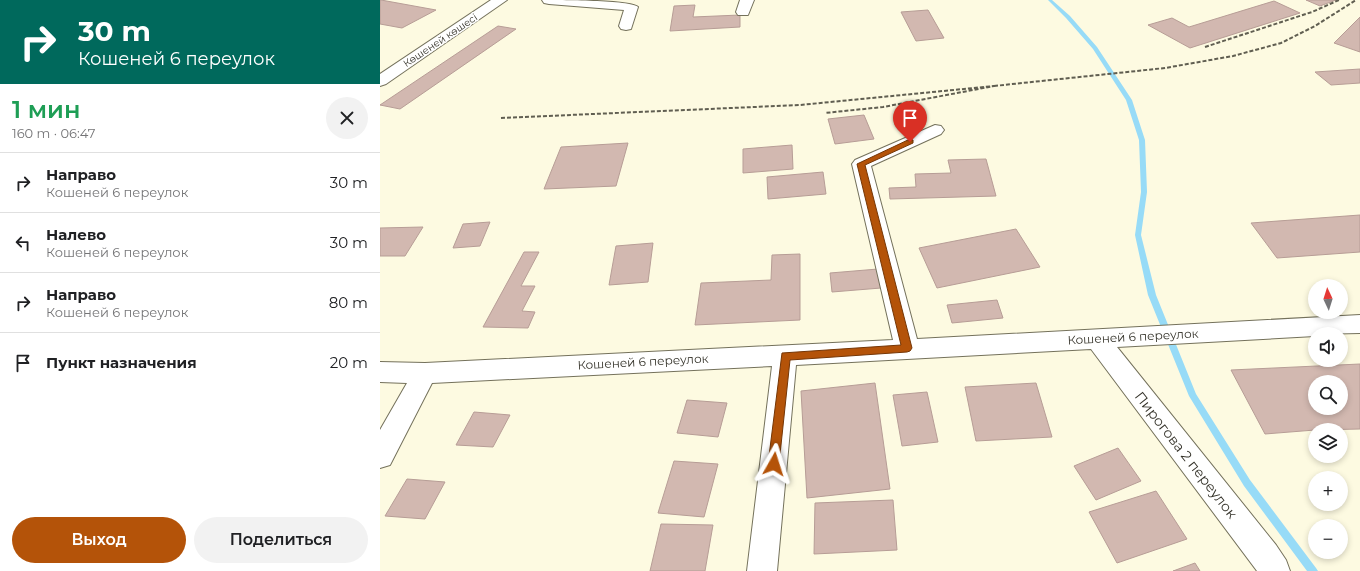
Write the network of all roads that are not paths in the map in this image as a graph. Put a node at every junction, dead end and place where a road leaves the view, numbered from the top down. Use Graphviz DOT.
graph roads {
  1 [pos="500,0"];
  2 [pos="549,0"];
  3 [pos="626,26"];
  4 [pos="380,80"];
  5 [pos="935,130"];
  6 [pos="1360,324"];
  7 [pos="1097,340"];
  8 [pos="907,348"];
  9 [pos="786,356"];
  10 [pos="380,372"];
  11 [pos="425,373"];
  12 [pos="380,456"];
  13 [pos="762,571"];
  14 [pos="1275,571"];
  1 -- 4 [label="street, Көшеней көшесі"];
  2 -- 3 [label="street"];
  5 -- 8 [label="street"];
  6 -- 7 [label="street, Кошеней 6 переулок"];
  7 -- 8 [label="street, Кошеней 6 переулок"];
  7 -- 14 [label="street, Пирогова 2 переулок"];
  8 -- 9 [label="street, Кошеней 6 переулок"];
  9 -- 11 [label="street, Кошеней 6 переулок"];
  9 -- 13 [label="street"];
  10 -- 11 [label="street, Кошеней 6 переулок"];
  11 -- 12 [label="street"];
}
